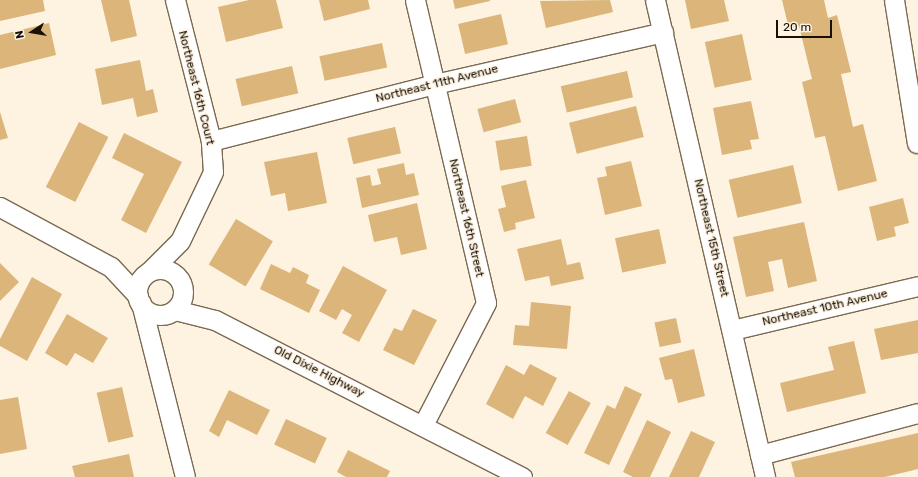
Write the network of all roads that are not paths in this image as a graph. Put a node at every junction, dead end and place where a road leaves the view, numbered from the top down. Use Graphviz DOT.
graph roads {
  1 [pos="174,0"];
  2 [pos="415,0"];
  3 [pos="655,0"];
  4 [pos="894,0"];
  5 [pos="663,32"];
  6 [pos="435,84"];
  7 [pos="211,140"];
  8 [pos="917,143"];
  9 [pos="0,207"];
  10 [pos="180,241"];
  11 [pos="111,267"];
  12 [pos="148,272"];
  13 [pos="180,282"];
  14 [pos="918,286"];
  15 [pos="139,300"];
  16 [pos="170,312"];
  17 [pos="215,320"];
  18 [pos="732,330"];
  19 [pos="154,351"];
  20 [pos="918,413"];
  21 [pos="423,425"];
  22 [pos="760,455"];
  23 [pos="185,477"];
  24 [pos="522,477"];
  25 [pos="765,477"];
  1 -- 7 [label="street, Northeast 16th Court"];
  2 -- 6 [label="street, Northeast 16th Street"];
  3 -- 5 [label="street, Northeast 15th Street"];
  4 -- 8 [label="street"];
  5 -- 6 [label="street, Northeast 11th Avenue"];
  5 -- 18 [label="street, Northeast 15th Street"];
  6 -- 7 [label="street, Northeast 11th Avenue"];
  6 -- 21 [label="street, Northeast 16th Street"];
  7 -- 10 [label="street, Northeast 16th Court"];
  9 -- 11 [label="street"];
  10 -- 12 [label="street, Northeast 16th Court"];
  10 -- 13 [label="street, Northeast 16th Court"];
  11 -- 12 [label="street"];
  11 -- 15 [label="street"];
  12 -- 13 [label="street"];
  12 -- 15 [label="street"];
  13 -- 16 [label="street"];
  13 -- 17 [label="street, Old Dixie Highway"];
  14 -- 18 [label="street, Northeast 10th Avenue"];
  15 -- 16 [label="street"];
  15 -- 19 [label="street"];
  16 -- 17 [label="street, Old Dixie Highway"];
  16 -- 19 [label="street"];
  17 -- 21 [label="street, Old Dixie Highway"];
  18 -- 22 [label="street, Northeast 15th Street"];
  19 -- 23 [label="street"];
  20 -- 22 [label="street"];
  21 -- 24 [label="street, Old Dixie Highway"];
  22 -- 25 [label="street, Northeast 15th Street"];
}
